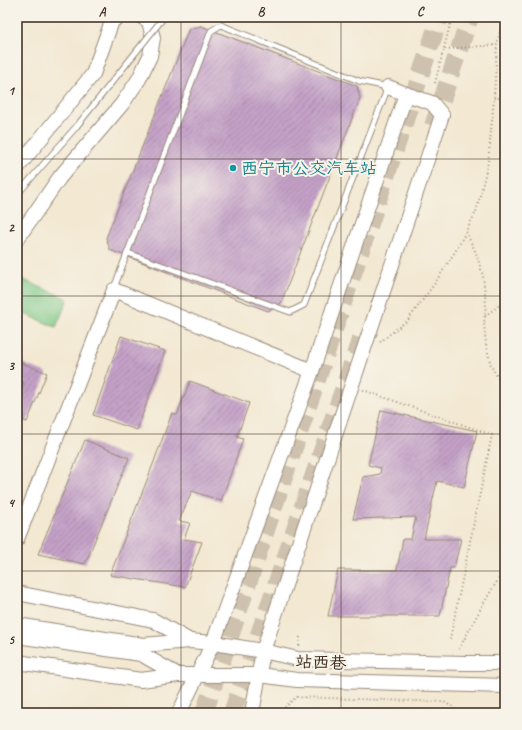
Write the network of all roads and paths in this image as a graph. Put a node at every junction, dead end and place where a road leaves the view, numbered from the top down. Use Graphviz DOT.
graph roads {
  1 [pos="142,17"];
  2 [pos="164,17"];
  3 [pos="452,17"];
  4 [pos="503,17"];
  5 [pos="114,18"];
  6 [pos="497,45"];
  7 [pos="445,49"];
  8 [pos="436,83"];
  9 [pos="388,87"];
  10 [pos="406,94"];
  11 [pos="505,96"];
  12 [pos="494,99"];
  13 [pos="17,168"];
  14 [pos="17,197"];
  15 [pos="466,232"];
  16 [pos="17,239"];
  17 [pos="128,253"];
  18 [pos="114,290"];
  19 [pos="505,301"];
  20 [pos="485,316"];
  21 [pos="380,342"];
  22 [pos="312,371"];
  23 [pos="351,386"];
  24 [pos="505,390"];
  25 [pos="17,539"];
  26 [pos="505,568"];
  27 [pos="17,593"];
  28 [pos="17,625"];
  29 [pos="17,636"];
  30 [pos="450,638"];
  31 [pos="190,640"];
  32 [pos="213,643"];
  33 [pos="142,649"];
  34 [pos="459,649"];
  35 [pos="263,651"];
  36 [pos="17,662"];
  37 [pos="505,663"];
  38 [pos="178,675"];
  39 [pos="198,675"];
  40 [pos="259,675"];
  41 [pos="505,686"];
  42 [pos="179,713"];
  43 [pos="252,713"];
  44 [pos="279,713"];
  45 [pos="457,713"];
  1 -- 16 [label="street"];
  2 -- 14 [label="lane, bridge"];
  3 -- 7 [label="path"];
  4 -- 6 [label="path"];
  5 -- 13 [label="street"];
  6 -- 7 [label="path"];
  6 -- 12 [label="path"];
  7 -- 8 [label="path"];
  9 -- 10 [label="street"];
  9 -- 17 [label="lane"];
  9 -- 17 [label="lane"];
  10 -- 22 [label="street"];
  10 -- 23 [label="street"];
  11 -- 12 [label="path"];
  12 -- 15 [label="path"];
  15 -- 20 [label="path"];
  15 -- 21 [label="path"];
  17 -- 18 [label="lane"];
  18 -- 22 [label="street"];
  18 -- 25 [label="street"];
  19 -- 20 [label="path"];
  20 -- 24 [label="path"];
  22 -- 32 [label="street"];
  23 -- 30 [label="path"];
  23 -- 35 [label="street"];
  26 -- 34 [label="path"];
  27 -- 31 [label="street, 站西巷"];
  28 -- 33 [label="street, 站西巷"];
  29 -- 33 [label="street, 站西巷"];
  31 -- 32 [label="street, 站西巷"];
  31 -- 33 [label="street, 站西巷"];
  32 -- 35 [label="street, 站西巷"];
  32 -- 39 [label="street"];
  33 -- 38 [label="street, 站西巷"];
  35 -- 37 [label="street, 站西巷"];
  35 -- 40 [label="street"];
  36 -- 38 [label="street, 站西巷"];
  38 -- 39 [label="street, 站西巷"];
  39 -- 40 [label="street, 站西巷"];
  39 -- 42 [label="street"];
  40 -- 41 [label="street, 站西巷"];
  40 -- 43 [label="street"];
  44 -- 45 [label="path"];
}
